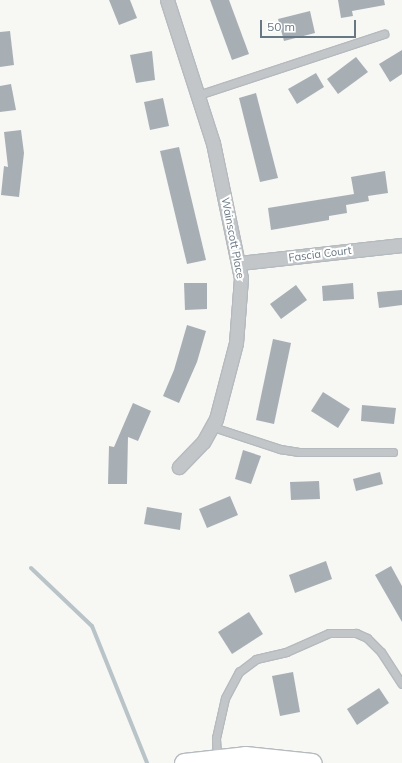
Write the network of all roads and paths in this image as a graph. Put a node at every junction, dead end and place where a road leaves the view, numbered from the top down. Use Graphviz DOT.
graph roads {
  1 [pos="167,0"];
  2 [pos="384,34"];
  3 [pos="198,95"];
  4 [pos="402,245"];
  5 [pos="239,264"];
  6 [pos="213,427"];
  7 [pos="393,452"];
  8 [pos="179,467"];
  9 [pos="402,684"];
  10 [pos="217,758"];
  11 [pos="184,763"];
  12 [pos="312,763"];
  1 -- 3 [label="street, Wainscott Place"];
  2 -- 3 [label="lane"];
  3 -- 5 [label="street, Wainscott Place"];
  4 -- 5 [label="street, Fascia Court"];
  5 -- 6 [label="street, Wainscott Place"];
  6 -- 7 [label="lane"];
  6 -- 8 [label="street, Wainscott Place"];
  9 -- 10 [label="lane"];
  10 -- 11 [label="street"];
  10 -- 12 [label="street"];
}
